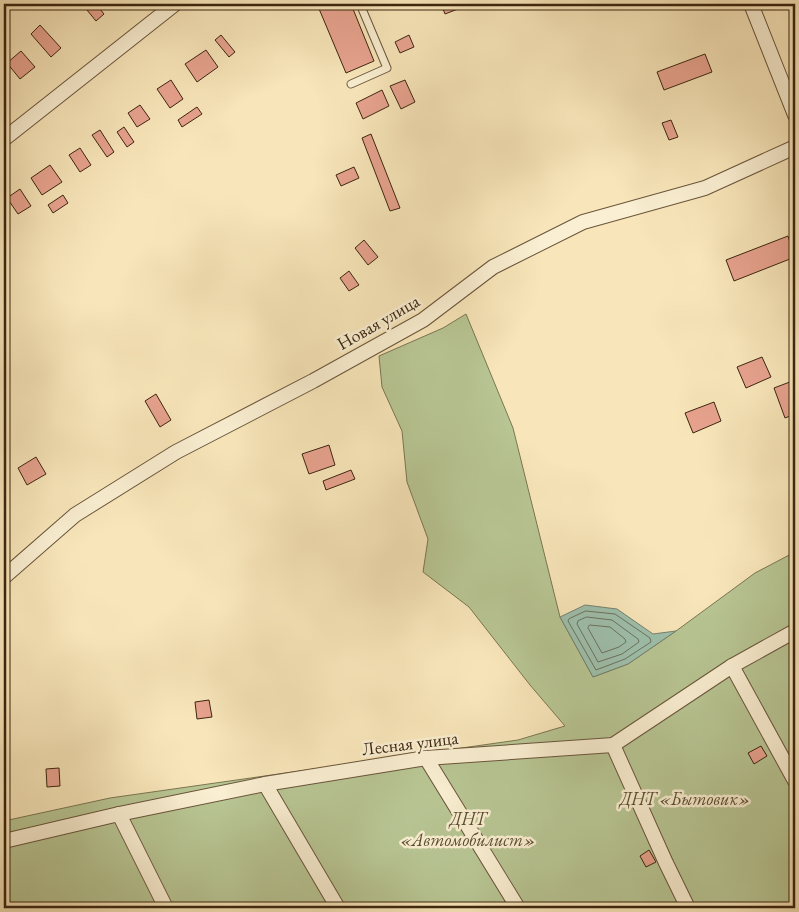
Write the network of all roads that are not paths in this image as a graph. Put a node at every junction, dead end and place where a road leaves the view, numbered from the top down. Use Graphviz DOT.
graph roads {
  1 [pos="174,4"];
  2 [pos="360,4"];
  3 [pos="751,4"];
  4 [pos="351,84"];
  5 [pos="795,115"];
  6 [pos="4,139"];
  7 [pos="795,146"];
  8 [pos="4,576"];
  9 [pos="795,631"];
  10 [pos="732,666"];
  11 [pos="613,745"];
  12 [pos="426,758"];
  13 [pos="795,781"];
  14 [pos="265,784"];
  15 [pos="119,814"];
  16 [pos="4,841"];
  17 [pos="166,908"];
  18 [pos="338,908"];
  19 [pos="518,908"];
  20 [pos="688,908"];
  1 -- 6 [label="street"];
  2 -- 4 [label="lane"];
  3 -- 5 [label="street"];
  7 -- 8 [label="street, Новая улица"];
  9 -- 10 [label="street, Лесная улица"];
  10 -- 11 [label="street, Лесная улица"];
  10 -- 13 [label="street"];
  11 -- 12 [label="street, Лесная улица"];
  11 -- 20 [label="street"];
  12 -- 14 [label="street, Лесная улица"];
  12 -- 19 [label="street"];
  14 -- 15 [label="street, Лесная улица"];
  14 -- 18 [label="street"];
  15 -- 16 [label="street, Лесная улица"];
  15 -- 17 [label="street"];
}
